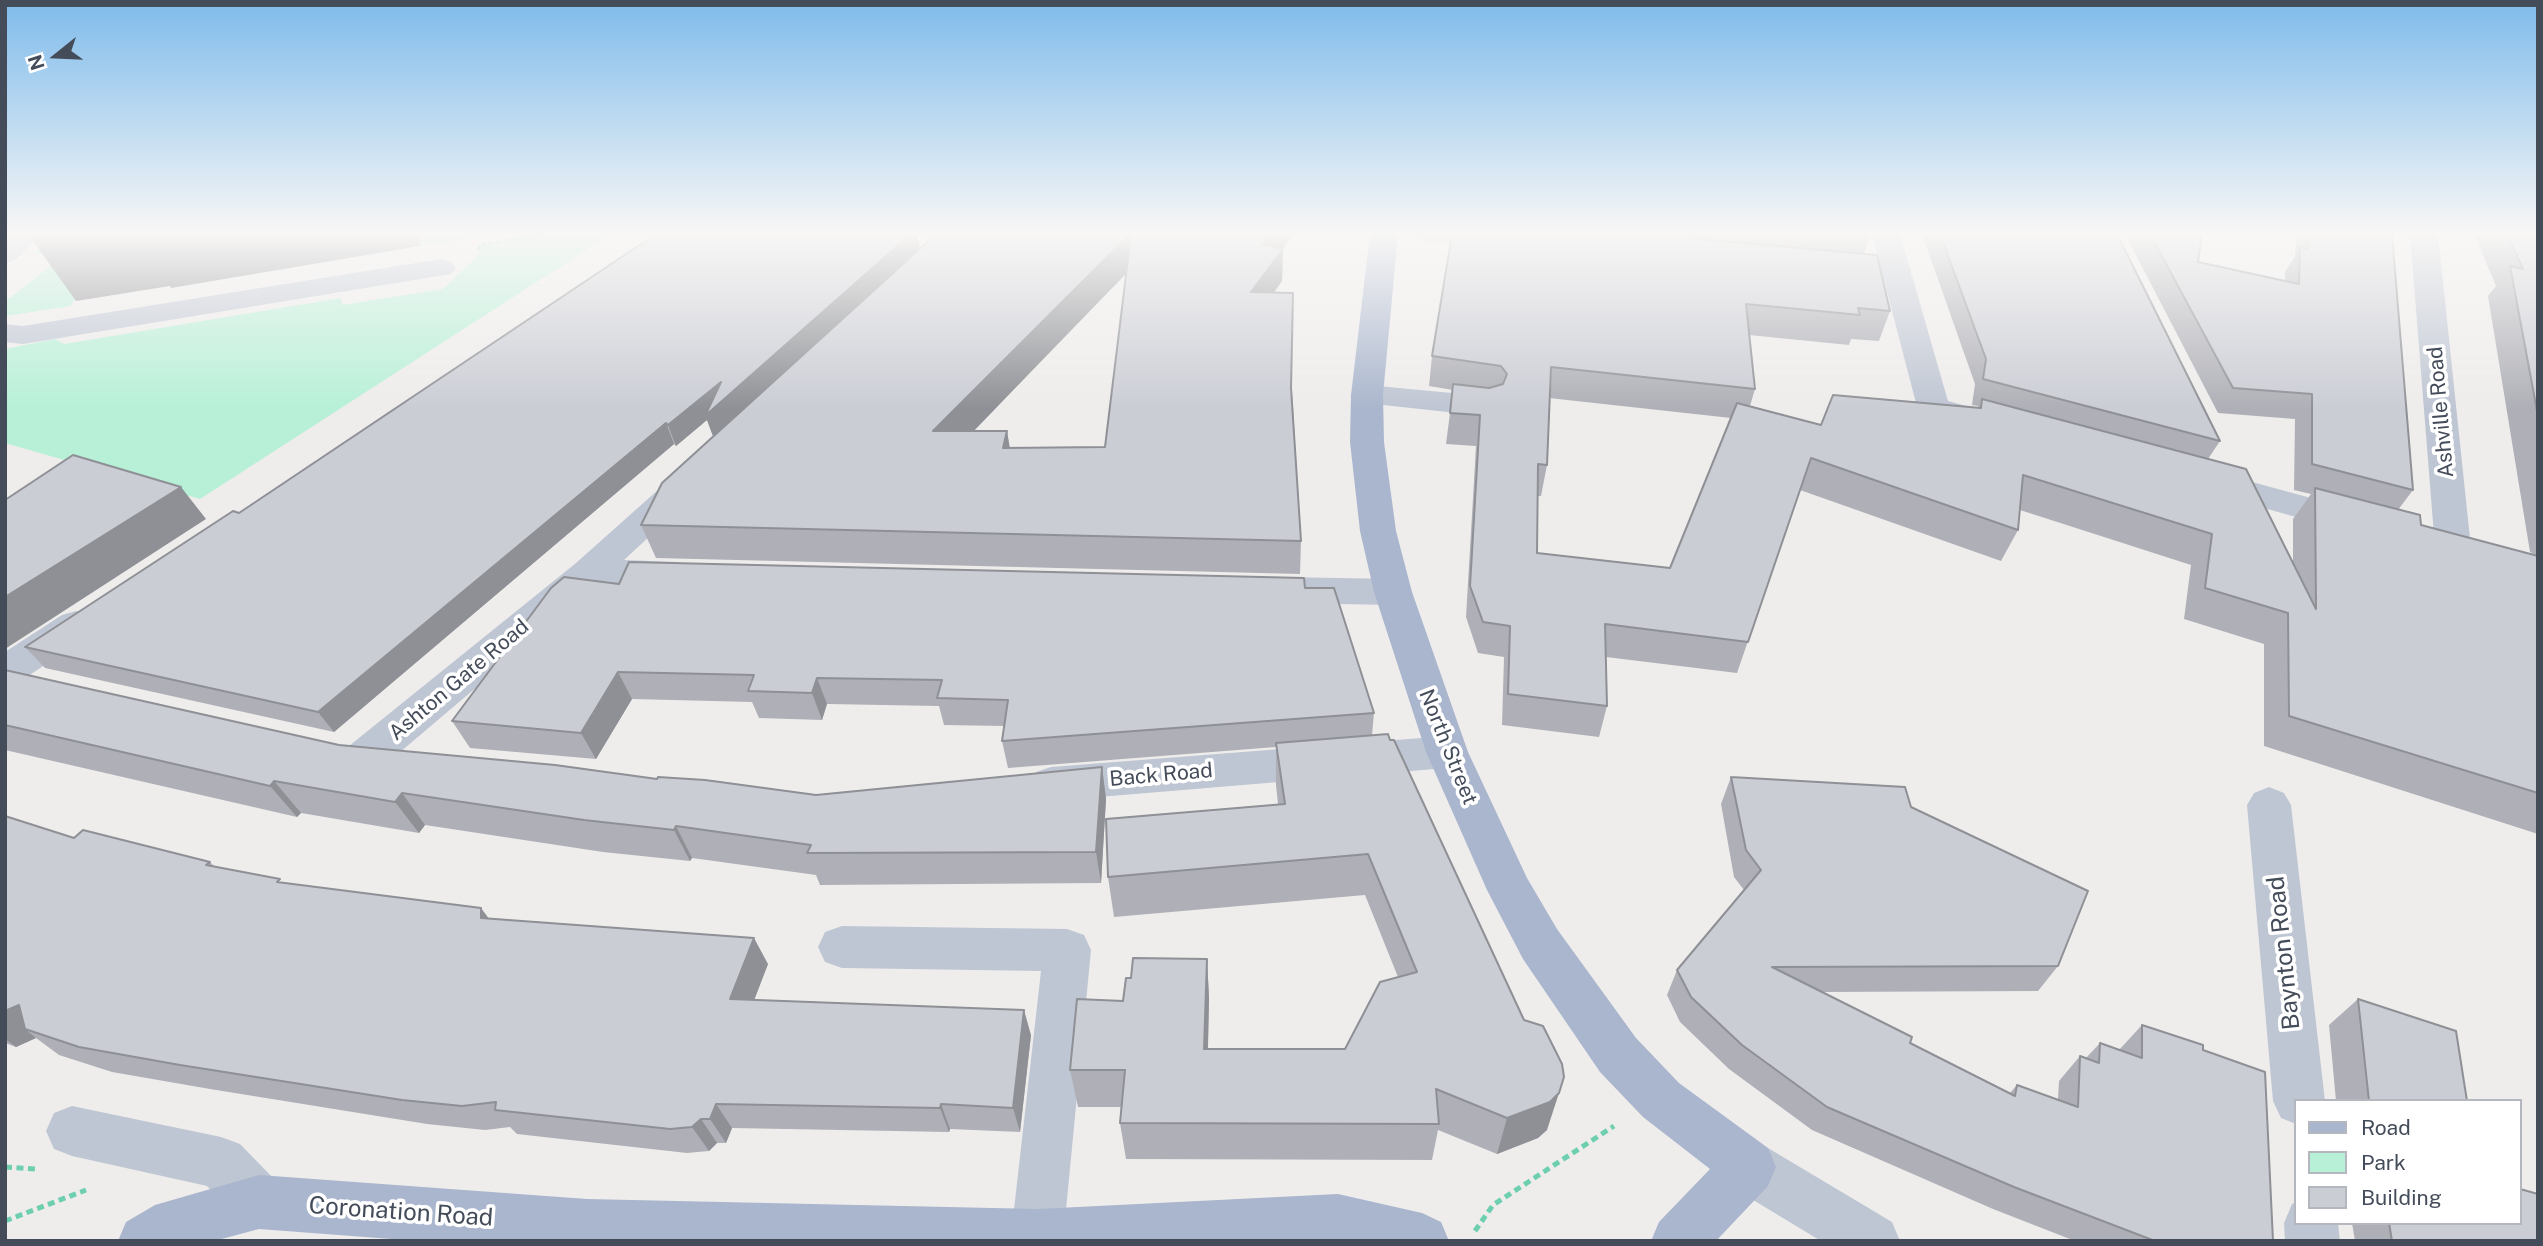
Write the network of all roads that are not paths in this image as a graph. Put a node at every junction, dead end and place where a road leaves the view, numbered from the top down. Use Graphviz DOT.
graph roads {
  1 [pos="290,292"];
  2 [pos="1378,292"];
  3 [pos="1890,292"];
  4 [pos="2432,292"];
  5 [pos="5,333"];
  6 [pos="1367,395"];
  7 [pos="1484,406"];
  8 [pos="2016,430"];
  9 [pos="2219,454"];
  10 [pos="702,469"];
  11 [pos="2171,471"];
  12 [pos="2236,489"];
  13 [pos="589,572"];
  14 [pos="714,576"];
  15 [pos="1256,589"];
  16 [pos="1393,592"];
  17 [pos="97,612"];
  18 [pos="5,674"];
  19 [pos="45,686"];
  20 [pos="324,749"];
  21 [pos="1447,752"];
  22 [pos="364,758"];
  23 [pos="419,763"];
  24 [pos="1015,786"];
  25 [pos="2269,805"];
  26 [pos="842,947"];
  27 [pos="2299,1099"];
  28 [pos="72,1130"];
  29 [pos="1749,1167"];
  30 [pos="259,1202"];
  31 [pos="1062,1237"];
  32 [pos="145,1241"];
  33 [pos="1422,1241"];
  34 [pos="1678,1241"];
  35 [pos="1874,1241"];
  1 -- 5 [label="street"];
  2 -- 6 [label="main road, North Street"];
  3 -- 8 [label="street"];
  4 -- 12 [label="street, Ashville Road"];
  6 -- 7 [label="street"];
  6 -- 16 [label="main road, North Street"];
  9 -- 12 [label="street"];
  10 -- 13 [label="street, Ashton Gate Road"];
  11 -- 12 [label="street"];
  13 -- 14 [label="street"];
  13 -- 22 [label="street, Ashton Gate Road"];
  15 -- 16 [label="street"];
  16 -- 21 [label="main road, North Street"];
  17 -- 18 [label="street"];
  18 -- 19 [label="street"];
  20 -- 22 [label="street"];
  21 -- 24 [label="street, Back Road"];
  21 -- 29 [label="main road, North Street"];
  22 -- 23 [label="street"];
  25 -- 27 [label="street, Baynton Road"];
  26 -- 31 [label="street"];
  28 -- 30 [label="street"];
  29 -- 34 [label="main road"];
  29 -- 35 [label="street"];
  30 -- 31 [label="main road, Coronation Road"];
  30 -- 32 [label="main road, Coronation Road"];
  31 -- 33 [label="main road, Coronation Road"];
}
